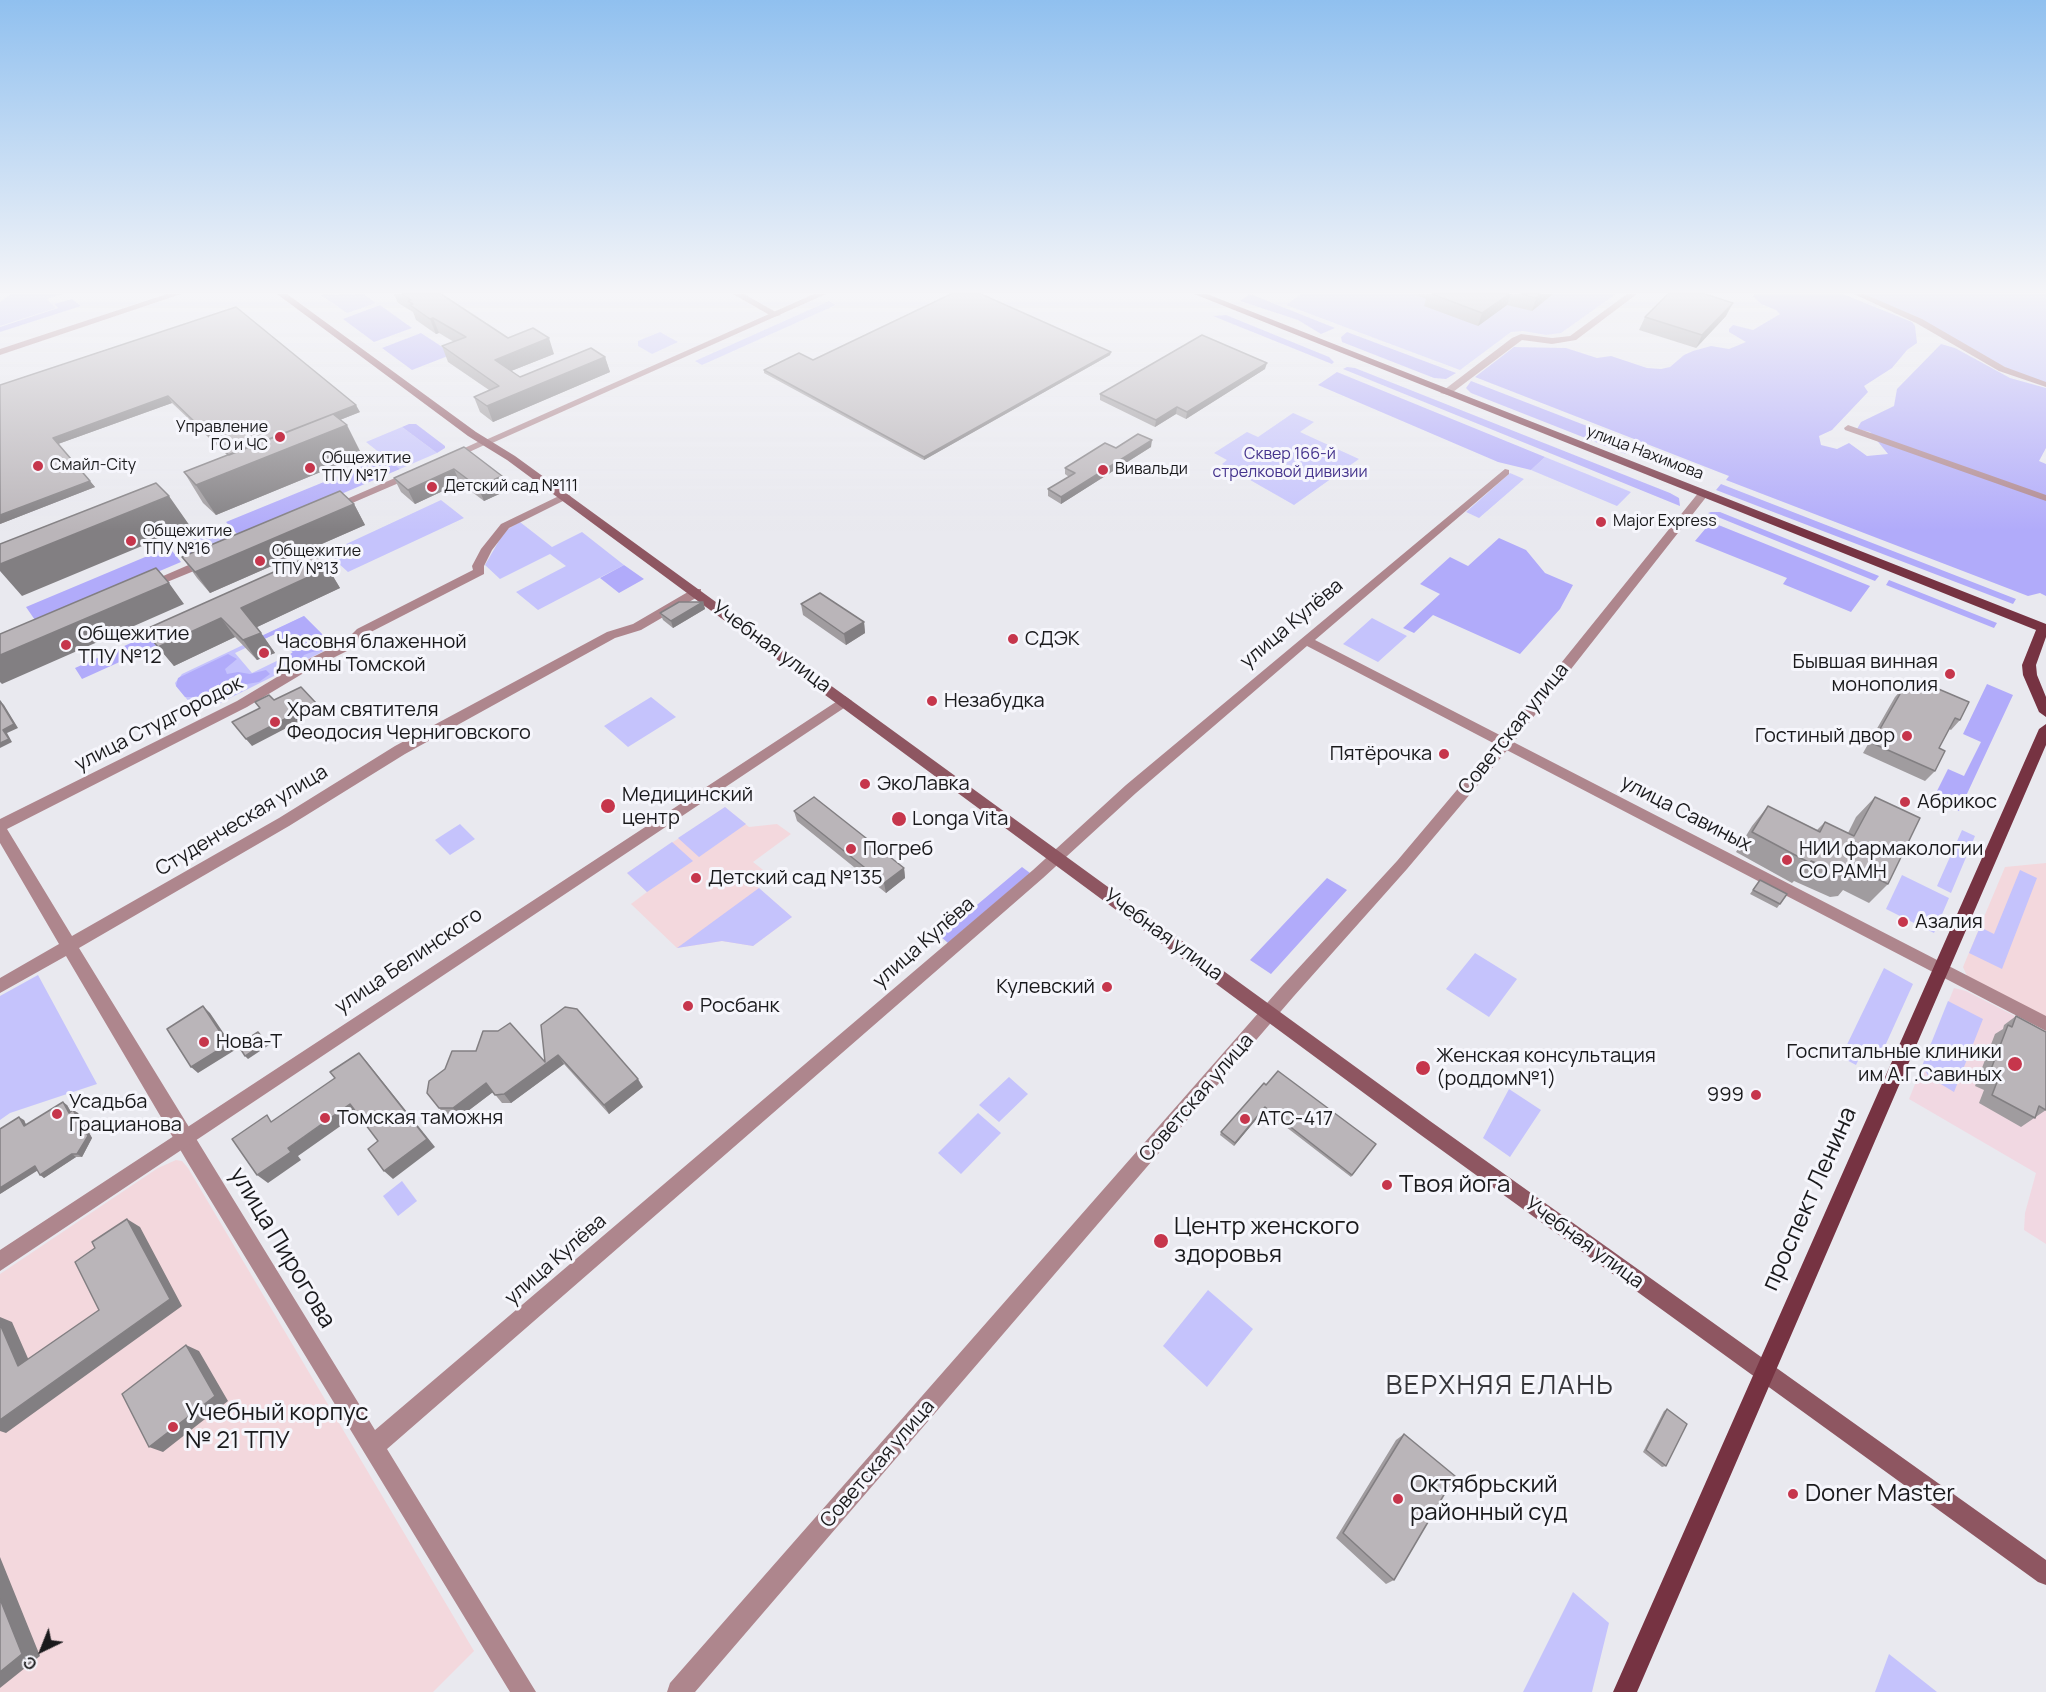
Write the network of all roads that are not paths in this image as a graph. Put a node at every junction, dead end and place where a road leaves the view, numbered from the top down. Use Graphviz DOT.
graph roads {
  1 [pos="390,373"];
  2 [pos="644,373"];
  3 [pos="1395,373"];
  4 [pos="1471,373"];
  5 [pos="2013,373"];
  6 [pos="2046,385"];
  7 [pos="1445,393"];
  8 [pos="1848,428"];
  9 [pos="486,442"];
  10 [pos="443,460"];
  11 [pos="422,469"];
  12 [pos="1505,472"];
  13 [pos="1704,494"];
  14 [pos="565,497"];
  15 [pos="2046,498"];
  16 [pos="319,513"];
  17 [pos="223,554"];
  18 [pos="697,592"];
  19 [pos="131,593"];
  20 [pos="2044,629"];
  21 [pos="1307,641"];
  22 [pos="2046,664"];
  23 [pos="2029,665"];
  24 [pos="845,702"];
  25 [pos="2046,712"];
  26 [pos="2046,729"];
  27 [pos="1504,744"];
  28 [pos="0,828"];
  29 [pos="1057,858"];
  30 [pos="69,947"];
  31 [pos="1939,970"];
  32 [pos="0,986"];
  33 [pos="1269,1014"];
  34 [pos="2046,1024"];
  35 [pos="184,1138"];
  36 [pos="0,1261"];
  37 [pos="1763,1372"];
  38 [pos="372,1447"];
  39 [pos="2046,1574"];
  40 [pos="524,1692"];
  41 [pos="679,1692"];
  42 [pos="1625,1692"];
  1 -- 9 [label="main road, Учебная улица"];
  2 -- 9 [label="street"];
  3 -- 7 [label="main road, улица Нахимова"];
  4 -- 7 [label="street"];
  5 -- 6 [label="street"];
  7 -- 13 [label="main road, улица Нахимова"];
  8 -- 15 [label="street"];
  9 -- 10 [label="street"];
  9 -- 14 [label="main road, Учебная улица"];
  11 -- 16 [label="street"];
  12 -- 21 [label="street, улица Кулёва"];
  13 -- 20 [label="main road, улица Нахимова"];
  13 -- 27 [label="street, Советская улица"];
  14 -- 18 [label="main road, Учебная улица"];
  14 -- 28 [label="street, улица Студгородок"];
  17 -- 19 [label="street"];
  18 -- 24 [label="main road, Учебная улица"];
  18 -- 30 [label="street, Студенческая улица"];
  20 -- 23 [label="main road"];
  21 -- 27 [label="street, улица Савиных"];
  21 -- 29 [label="street, улица Кулёва"];
  22 -- 23 [label="main road"];
  23 -- 25 [label="main road"];
  24 -- 29 [label="main road, Учебная улица"];
  24 -- 35 [label="street, улица Белинского"];
  26 -- 31 [label="main road, проспект Ленина"];
  27 -- 31 [label="street, улица Савиных"];
  27 -- 33 [label="street, Советская улица"];
  28 -- 30 [label="street, улица Пирогова"];
  29 -- 33 [label="main road, Учебная улица"];
  29 -- 38 [label="street, улица Кулёва"];
  30 -- 32 [label="street, Студенческая улица"];
  30 -- 35 [label="street, улица Пирогова"];
  31 -- 34 [label="street, улица Савиных"];
  31 -- 37 [label="main road, проспект Ленина"];
  33 -- 37 [label="main road, Учебная улица"];
  33 -- 41 [label="street, Советская улица"];
  35 -- 36 [label="street, улица Белинского"];
  35 -- 38 [label="street, улица Пирогова"];
  37 -- 39 [label="main road, Учебная улица"];
  37 -- 42 [label="main road, проспект Ленина"];
  38 -- 40 [label="street, улица Пирогова"];
}
